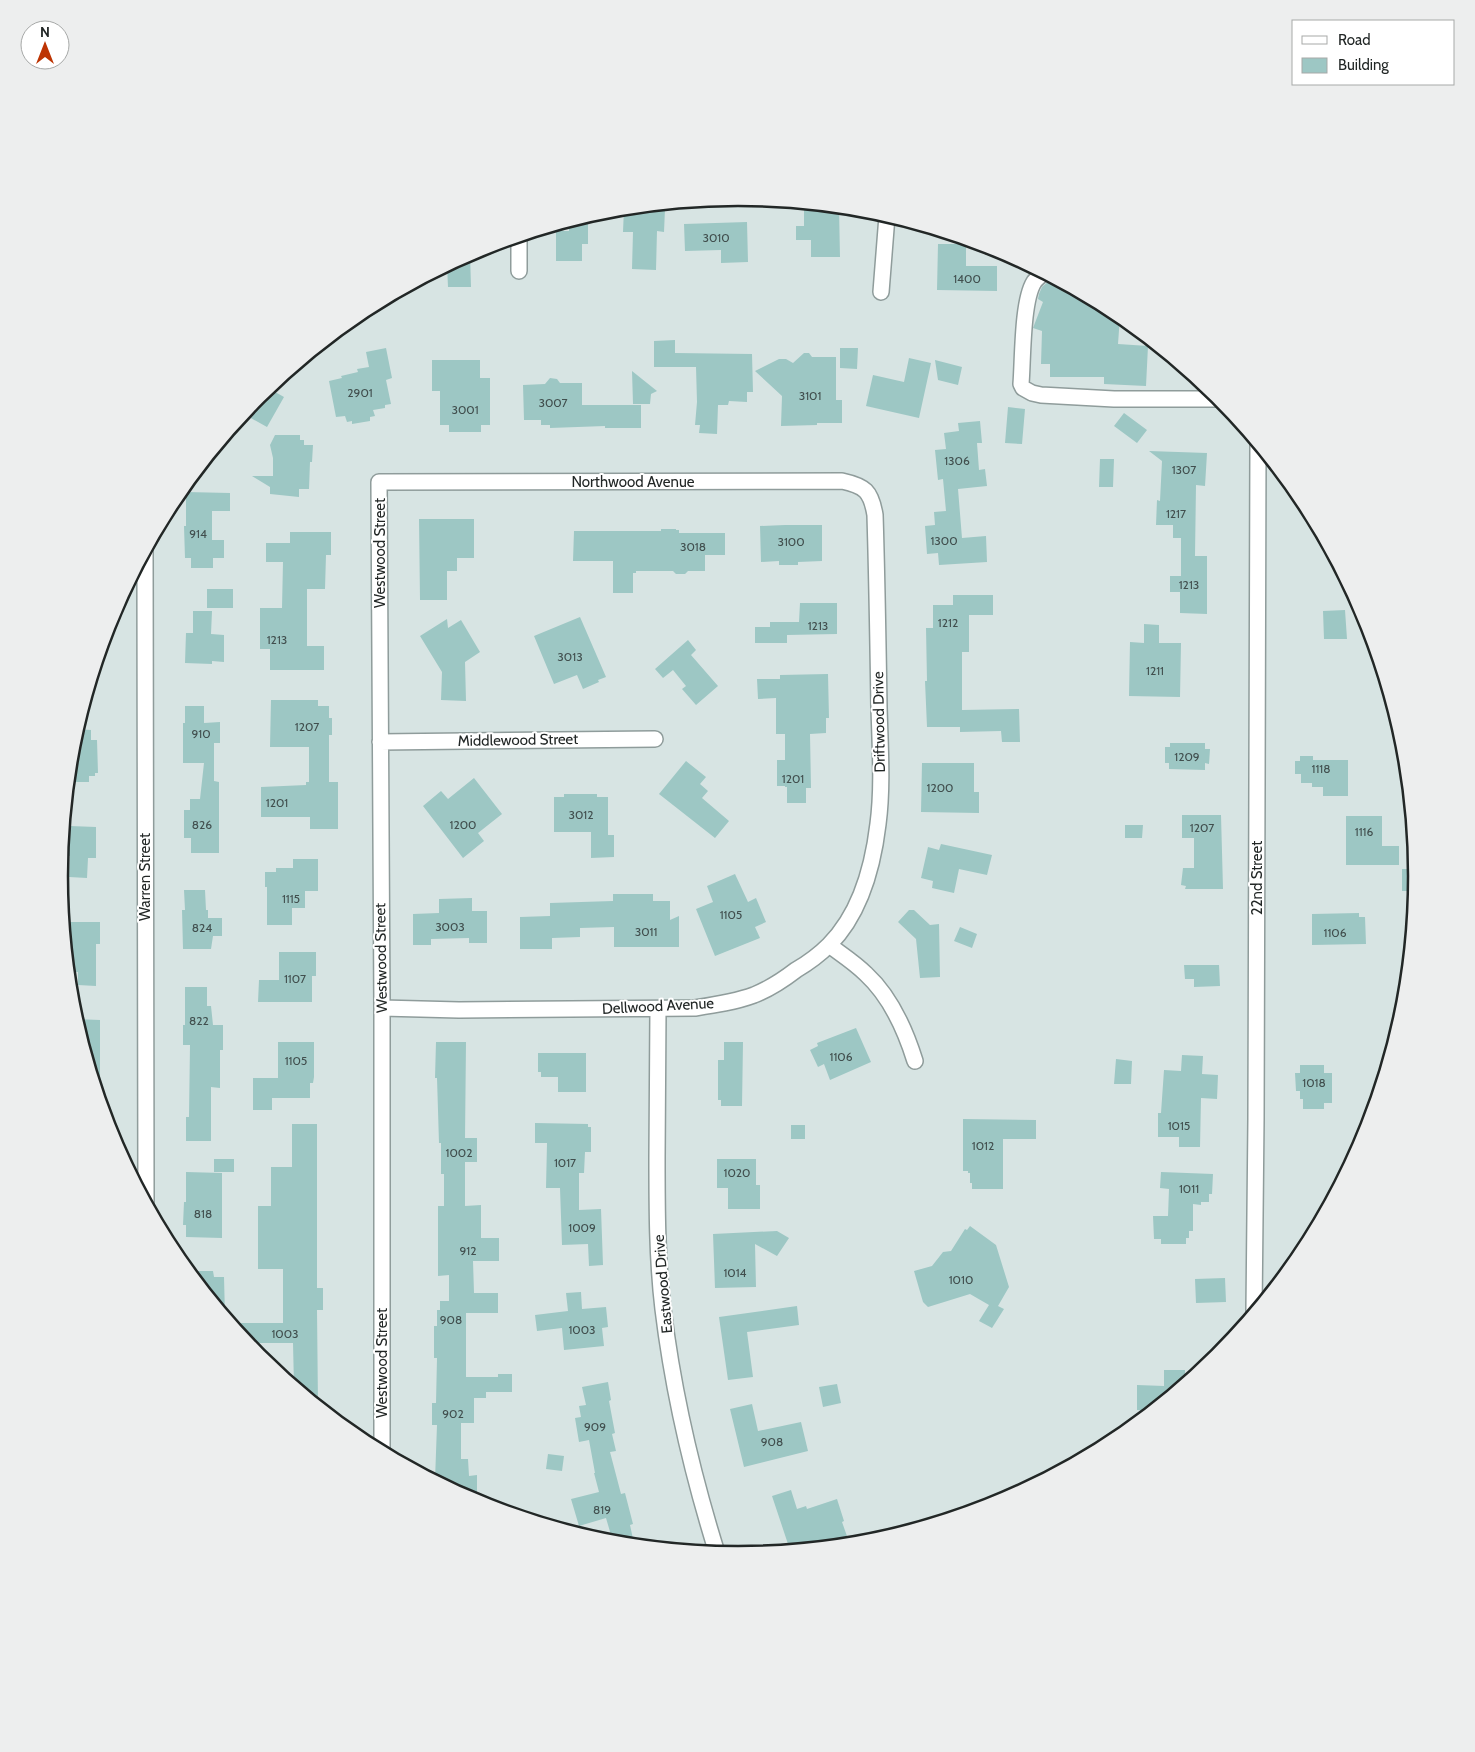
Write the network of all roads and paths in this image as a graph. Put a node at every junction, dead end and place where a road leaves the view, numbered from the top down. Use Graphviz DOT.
graph roads {
  1 [pos="887,223"];
  2 [pos="519,243"];
  3 [pos="519,271"];
  4 [pos="1038,277"];
  5 [pos="882,292"];
  6 [pos="1209,400"];
  7 [pos="1258,455"];
  8 [pos="398,482"];
  9 [pos="867,490"];
  10 [pos="145,564"];
  11 [pos="655,739"];
  12 [pos="380,742"];
  13 [pos="829,945"];
  14 [pos="382,1008"];
  15 [pos="658,1009"];
  16 [pos="915,1061"];
  17 [pos="146,1190"];
  18 [pos="1254,1302"];
  19 [pos="382,1444"];
  20 [pos="715,1545"];
  1 -- 5 [label="street"];
  2 -- 3 [label="street"];
  4 -- 6 [label="street"];
  7 -- 18 [label="street, 22nd Street"];
  8 -- 9 [label="street, Northwood Avenue"];
  8 -- 12 [label="street, Westwood Street"];
  9 -- 13 [label="street, Driftwood Drive"];
  10 -- 17 [label="street, Warren Street"];
  11 -- 12 [label="street, Middlewood Street"];
  12 -- 14 [label="street, Westwood Street"];
  13 -- 15 [label="street, Dellwood Avenue"];
  13 -- 16 [label="street"];
  14 -- 15 [label="street, Dellwood Avenue"];
  14 -- 19 [label="street, Westwood Street"];
  15 -- 20 [label="street, Eastwood Drive"];
}
